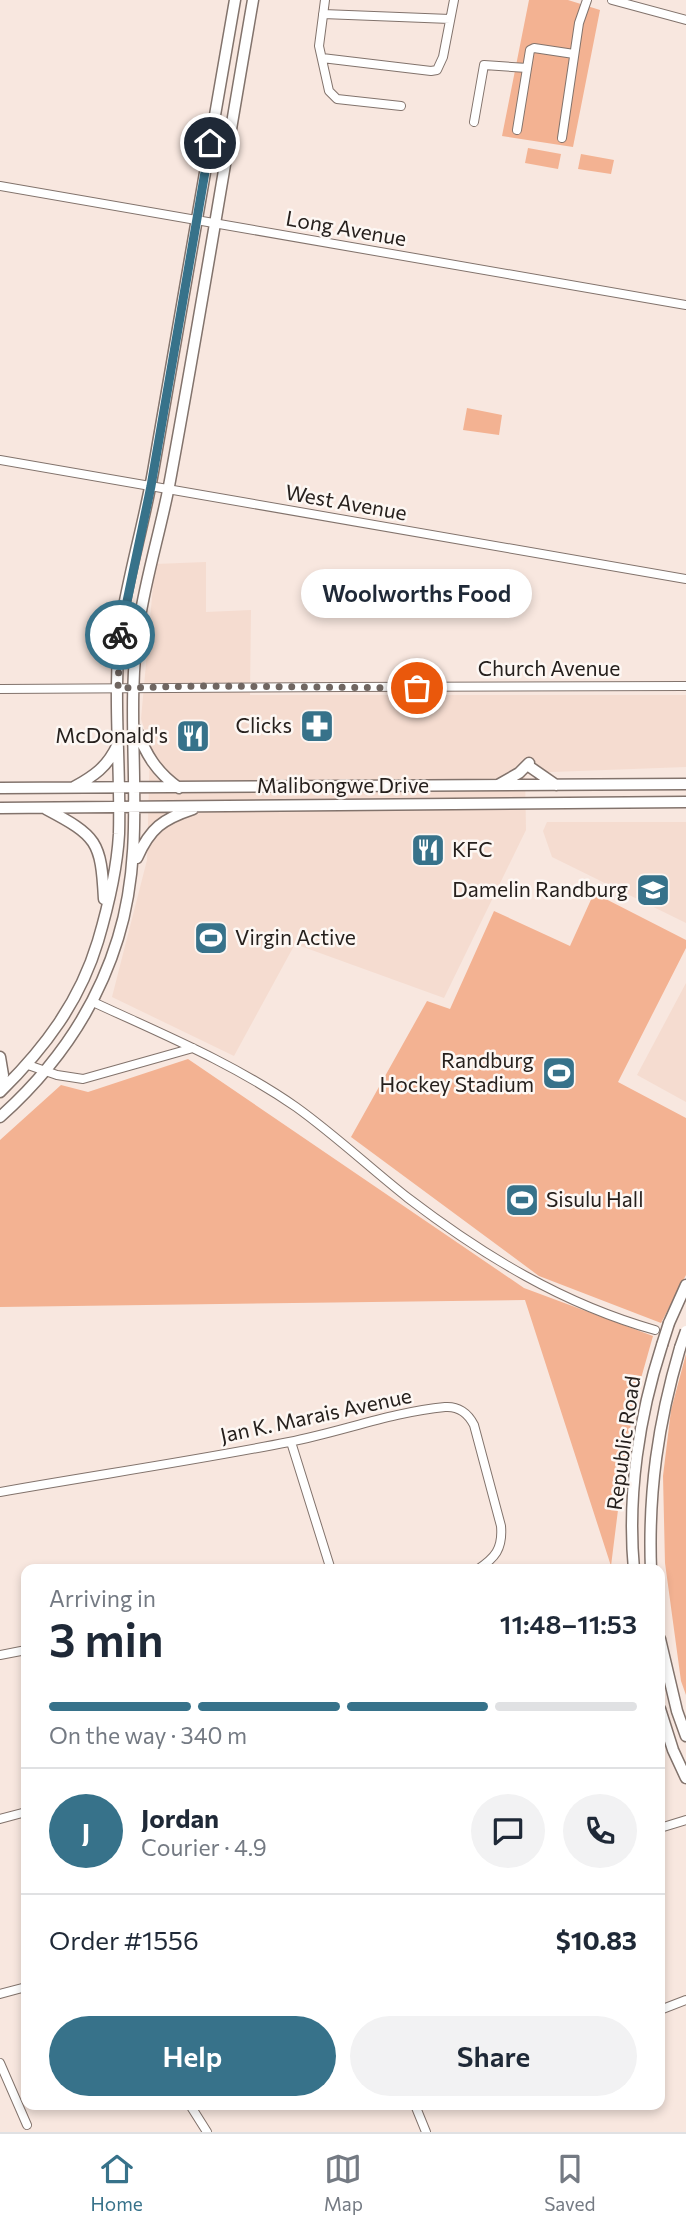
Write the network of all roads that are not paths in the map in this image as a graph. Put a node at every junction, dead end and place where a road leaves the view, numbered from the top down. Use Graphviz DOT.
graph roads {
  1 [pos="235,0"];
  2 [pos="253,0"];
  3 [pos="326,0"];
  4 [pos="454,0"];
  5 [pos="587,0"];
  6 [pos="612,0"];
  7 [pos="323,14"];
  8 [pos="450,19"];
  9 [pos="686,19"];
  10 [pos="574,54"];
  11 [pos="322,58"];
  12 [pos="527,68"];
  13 [pos="401,106"];
  14 [pos="474,122"];
  15 [pos="517,130"];
  16 [pos="562,138"];
  17 [pos="0,186"];
  18 [pos="197,220"];
  19 [pos="214,224"];
  20 [pos="686,305"];
  21 [pos="0,460"];
  22 [pos="151,486"];
  23 [pos="168,489"];
  24 [pos="686,579"];
  25 [pos="686,686"];
  26 [pos="118,688"];
  27 [pos="133,688"];
  28 [pos="0,690"];
  29 [pos="134,723"];
  30 [pos="118,744"];
  31 [pos="686,784"];
  32 [pos="556,785"];
  33 [pos="496,786"];
  34 [pos="0,788"];
  35 [pos="71,788"];
  36 [pos="118,788"];
  37 [pos="180,788"];
  38 [pos="134,789"];
  39 [pos="686,802"];
  40 [pos="203,806"];
  41 [pos="42,807"];
  42 [pos="118,807"];
  43 [pos="135,807"];
  44 [pos="0,808"];
  45 [pos="134,867"];
  46 [pos="105,915"];
  47 [pos="93,1002"];
  48 [pos="194,1048"];
  49 [pos="0,1057"];
  50 [pos="27,1065"];
  51 [pos="46,1071"];
  52 [pos="0,1083"];
  53 [pos="0,1092"];
  54 [pos="0,1117"];
  55 [pos="686,1285"];
  56 [pos="655,1330"];
  57 [pos="686,1331"];
  58 [pos="291,1442"];
  59 [pos="0,1492"];
  60 [pos="329,1564"];
  61 [pos="485,1564"];
  62 [pos="634,1564"];
  63 [pos="651,1564"];
  64 [pos="21,1651"];
  65 [pos="0,1655"];
  66 [pos="665,1660"];
  67 [pos="665,1725"];
  68 [pos="686,1737"];
  69 [pos="686,1778"];
  70 [pos="21,1813"];
  71 [pos="0,1819"];
  72 [pos="686,1820"];
  73 [pos="665,1826"];
  74 [pos="21,1988"];
  75 [pos="0,1994"];
  76 [pos="686,2000"];
  77 [pos="665,2008"];
  78 [pos="0,2063"];
  79 [pos="193,2110"];
  80 [pos="417,2110"];
  81 [pos="27,2124"];
  82 [pos="207,2132"];
  83 [pos="426,2132"];
  1 -- 18 [label="main road"];
  2 -- 19 [label="main road"];
  3 -- 7 [label="street"];
  4 -- 8 [label="street"];
  5 -- 10 [label="street"];
  6 -- 9 [label="street"];
  7 -- 8 [label="street"];
  7 -- 11 [label="street"];
  8 -- 11 [label="street"];
  10 -- 12 [label="street"];
  10 -- 16 [label="street"];
  11 -- 13 [label="street"];
  12 -- 14 [label="street"];
  12 -- 15 [label="street"];
  17 -- 18 [label="street, Long Avenue"];
  18 -- 19 [label="street, Long Avenue"];
  18 -- 22 [label="main road"];
  19 -- 20 [label="street, Long Avenue"];
  19 -- 23 [label="main road"];
  21 -- 22 [label="street, West Avenue"];
  22 -- 23 [label="street, West Avenue"];
  22 -- 26 [label="main road"];
  23 -- 24 [label="street, West Avenue"];
  23 -- 27 [label="main road"];
  25 -- 27 [label="street, Church Avenue"];
  26 -- 27 [label="street, Church Avenue"];
  26 -- 28 [label="street, Church Avenue"];
  26 -- 30 [label="main road"];
  27 -- 29 [label="main road"];
  29 -- 37 [label="main road"];
  29 -- 38 [label="main road"];
  30 -- 35 [label="main road"];
  30 -- 36 [label="main road"];
  31 -- 32 [label="main road, Malibongwe Drive"];
  32 -- 33 [label="main road, Malibongwe Drive"];
  32 -- 33 [label="main road"];
  33 -- 37 [label="main road, Malibongwe Drive"];
  34 -- 35 [label="main road, Malibongwe Drive"];
  35 -- 36 [label="main road, Malibongwe Drive"];
  36 -- 38 [label="main road, Malibongwe Drive"];
  36 -- 42 [label="main road"];
  37 -- 38 [label="main road, Malibongwe Drive"];
  38 -- 43 [label="main road"];
  39 -- 40 [label="main road, Malibongwe Drive"];
  40 -- 43 [label="main road, Malibongwe Drive"];
  40 -- 45 [label="main road"];
  41 -- 42 [label="main road, Malibongwe Drive"];
  41 -- 44 [label="main road, Malibongwe Drive"];
  41 -- 46 [label="main road"];
  42 -- 43 [label="main road, Malibongwe Drive"];
  42 -- 46 [label="main road"];
  43 -- 45 [label="main road"];
  45 -- 47 [label="main road"];
  46 -- 50 [label="main road"];
  47 -- 48 [label="street"];
  47 -- 51 [label="main road"];
  48 -- 51 [label="street"];
  48 -- 56 [label="street"];
  49 -- 52 [label="main road"];
  50 -- 51 [label="street"];
  50 -- 53 [label="main road"];
  51 -- 54 [label="main road"];
  55 -- 62 [label="main road, Republic Road, bridge"];
  57 -- 63 [label="main road, Republic Road, bridge"];
  58 -- 59 [label="street, Jan K. Marais Avenue"];
  58 -- 60 [label="street"];
  58 -- 61 [label="street, Jan K. Marais Avenue"];
  64 -- 65 [label="street"];
  66 -- 68 [label="main road"];
  67 -- 69 [label="main road"];
  70 -- 71 [label="street"];
  72 -- 73 [label="street"];
  74 -- 75 [label="street"];
  76 -- 77 [label="street"];
  78 -- 81 [label="street"];
  79 -- 82 [label="street"];
  80 -- 83 [label="street"];
}
